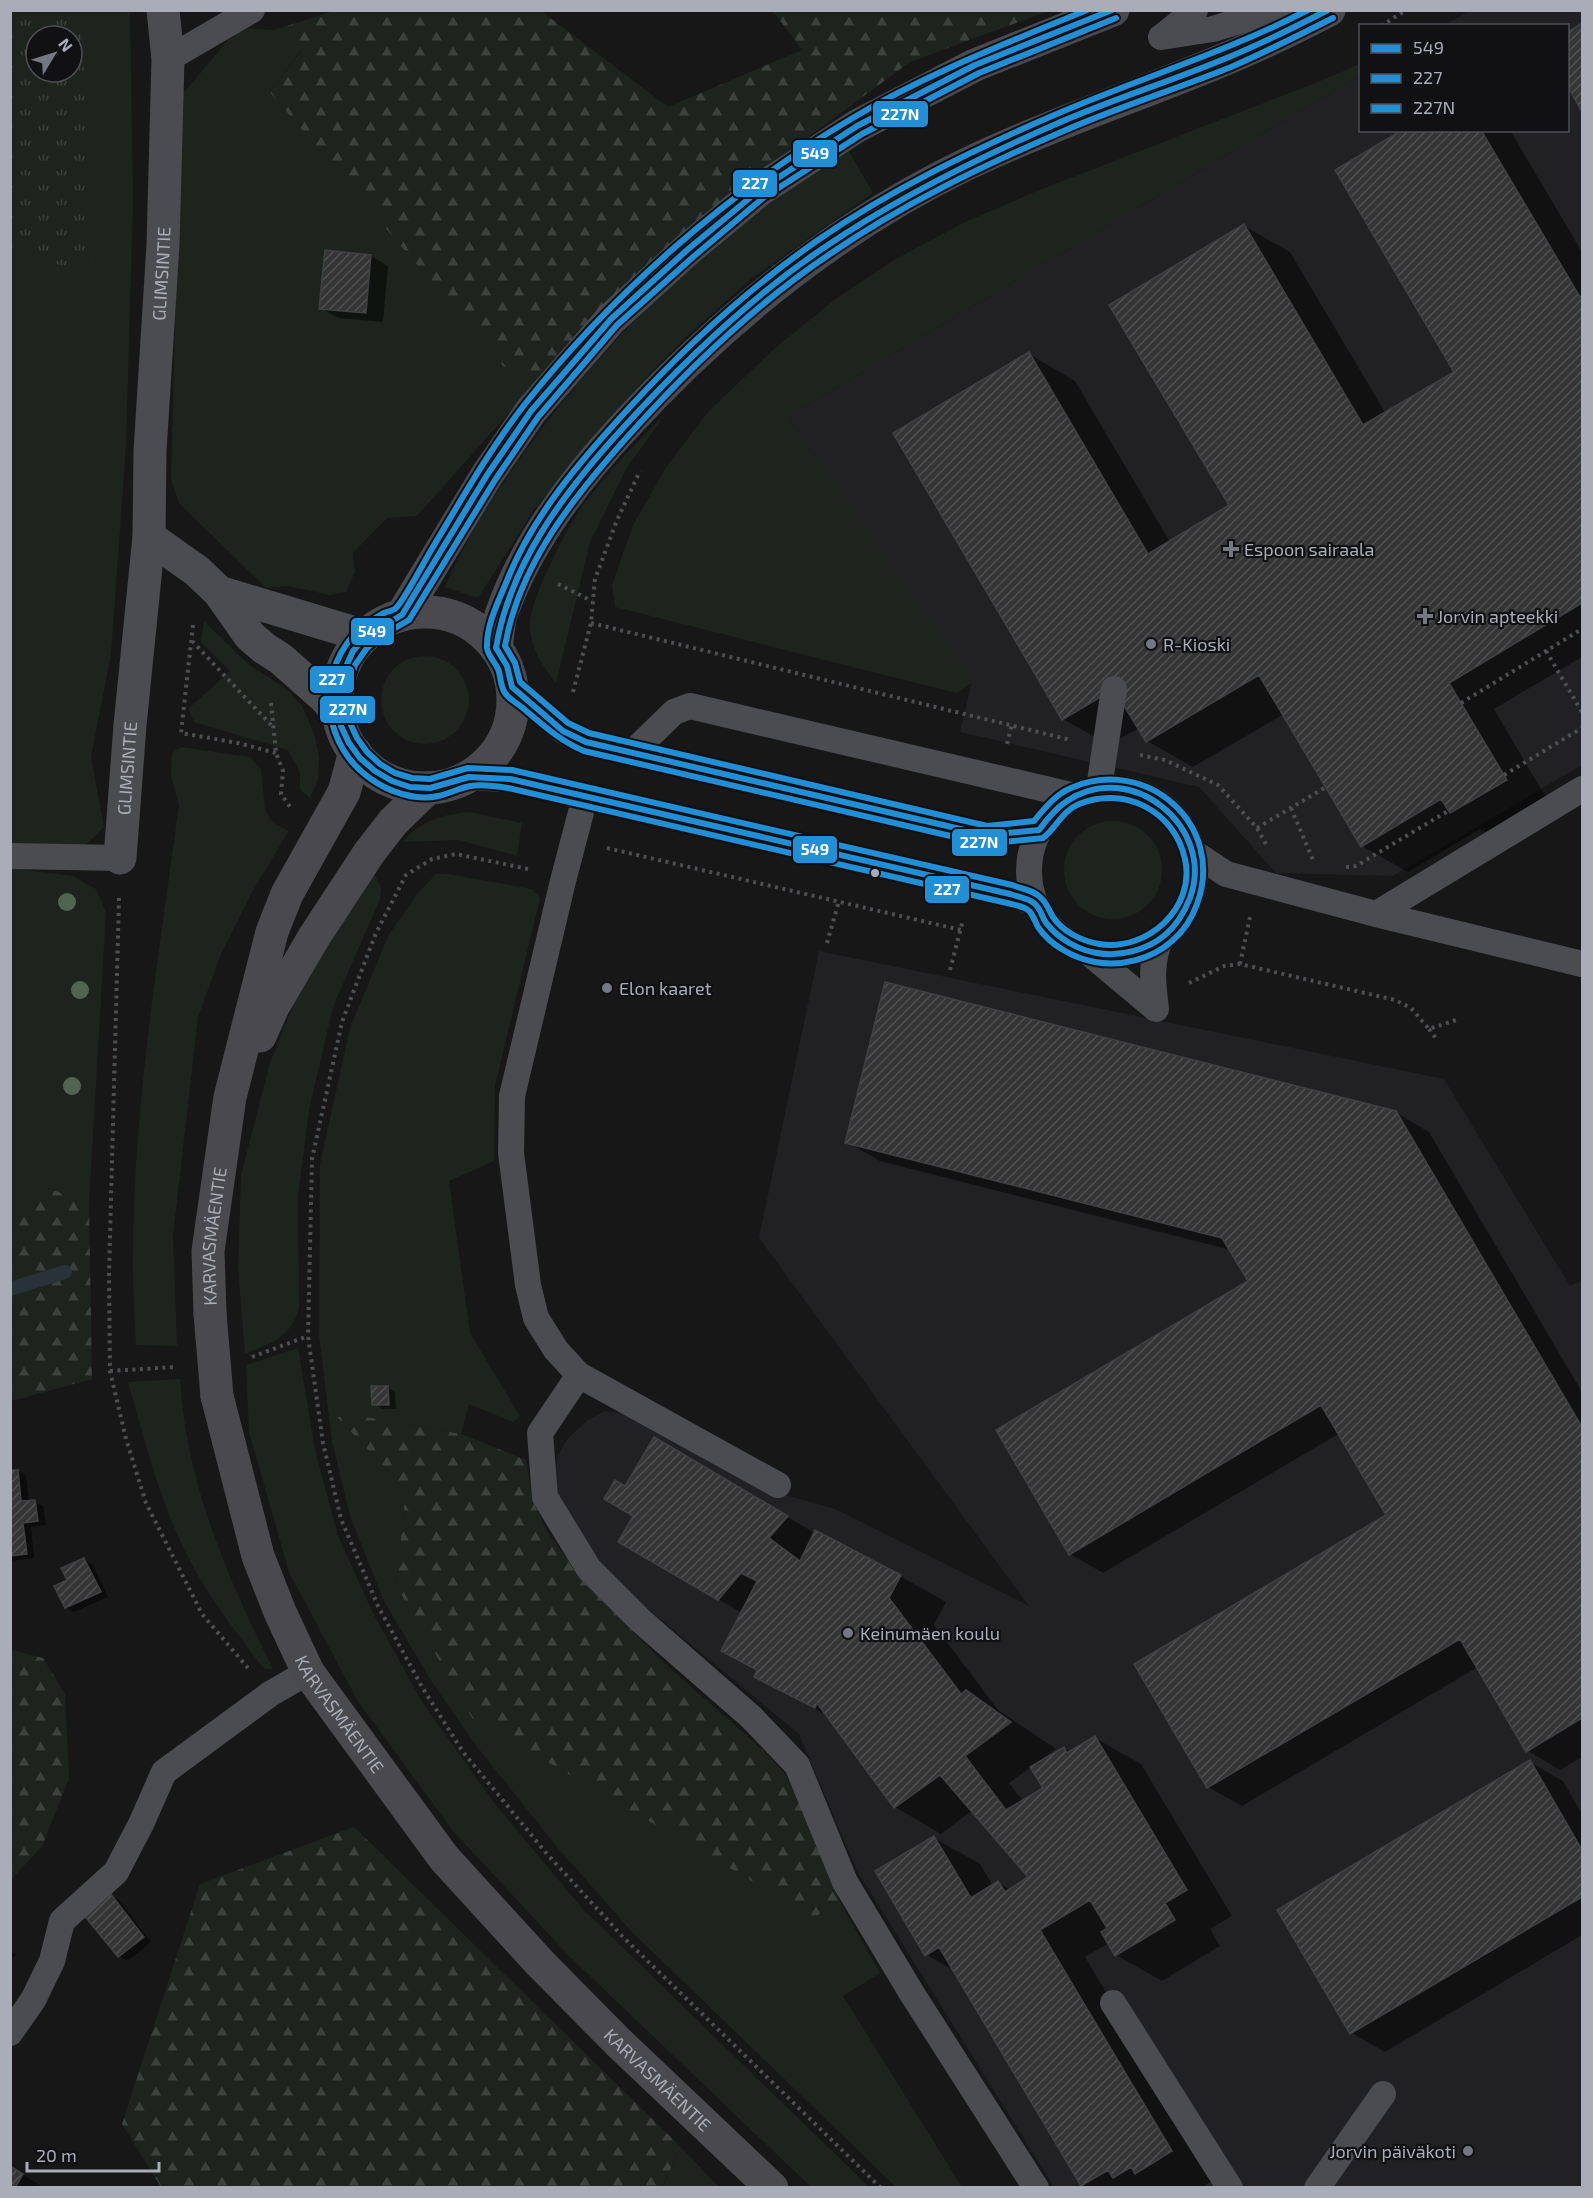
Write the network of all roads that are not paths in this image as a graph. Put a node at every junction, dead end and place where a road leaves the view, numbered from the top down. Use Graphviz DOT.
graph roads {
  1 [pos="163,10"];
  2 [pos="252,10"];
  3 [pos="1113,10"];
  4 [pos="1195,10"];
  5 [pos="1312,10"];
  6 [pos="1329,10"];
  7 [pos="168,59"];
  8 [pos="149,537"];
  9 [pos="208,582"];
  10 [pos="402,615"];
  11 [pos="365,636"];
  12 [pos="496,648"];
  13 [pos="512,687"];
  14 [pos="1114,689"];
  15 [pos="338,714"];
  16 [pos="355,752"];
  17 [pos="632,753"];
  18 [pos="468,777"];
  19 [pos="428,788"];
  20 [pos="1087,792"];
  21 [pos="585,798"];
  22 [pos="1579,798"];
  23 [pos="1039,830"];
  24 [pos="1193,852"];
  25 [pos="10,856"];
  26 [pos="120,858"];
  27 [pos="1034,903"];
  28 [pos="1376,915"];
  29 [pos="1160,940"];
  30 [pos="1088,951"];
  31 [pos="1582,964"];
  32 [pos="230,1097"];
  33 [pos="579,1375"];
  34 [pos="778,1485"];
  35 [pos="308,1672"];
  36 [pos="1113,2003"];
  37 [pos="10,2033"];
  38 [pos="1383,2094"];
  39 [pos="764,2185"];
  40 [pos="1036,2187"];
  41 [pos="1230,2187"];
  42 [pos="1317,2187"];
  1 -- 7 [label="street, GLIMSINTIE"];
  2 -- 7 [label="lane"];
  3 -- 10 [label="main road"];
  4 -- 5 [label="lane"];
  6 -- 12 [label="main road"];
  7 -- 8 [label="street, GLIMSINTIE"];
  8 -- 9 [label="street"];
  8 -- 26 [label="street, GLIMSINTIE"];
  9 -- 11 [label="street"];
  9 -- 15 [label="street"];
  10 -- 11 [label="main road"];
  10 -- 12 [label="main road"];
  11 -- 15 [label="main road"];
  12 -- 13 [label="main road"];
  13 -- 17 [label="lane"];
  13 -- 18 [label="main road"];
  14 -- 20 [label="lane"];
  15 -- 16 [label="main road"];
  16 -- 19 [label="main road"];
  16 -- 32 [label="main road, KARVASMÄENTIE"];
  17 -- 20 [label="lane"];
  17 -- 23 [label="lane"];
  18 -- 19 [label="main road"];
  18 -- 21 [label="lane"];
  19 -- 32 [label="main road, KARVASMÄENTIE"];
  20 -- 23 [label="lane"];
  20 -- 24 [label="lane"];
  21 -- 27 [label="lane"];
  21 -- 33 [label="lane"];
  22 -- 28 [label="lane"];
  23 -- 27 [label="lane"];
  24 -- 28 [label="lane"];
  24 -- 29 [label="lane"];
  25 -- 26 [label="lane"];
  27 -- 30 [label="lane"];
  28 -- 31 [label="lane"];
  29 -- 30 [label="lane"];
  29 -- 30 [label="lane"];
  32 -- 35 [label="main road, KARVASMÄENTIE, bridge"];
  33 -- 34 [label="lane"];
  33 -- 40 [label="lane"];
  35 -- 37 [label="lane"];
  35 -- 39 [label="main road, KARVASMÄENTIE"];
  36 -- 41 [label="lane"];
  38 -- 42 [label="lane"];
}
